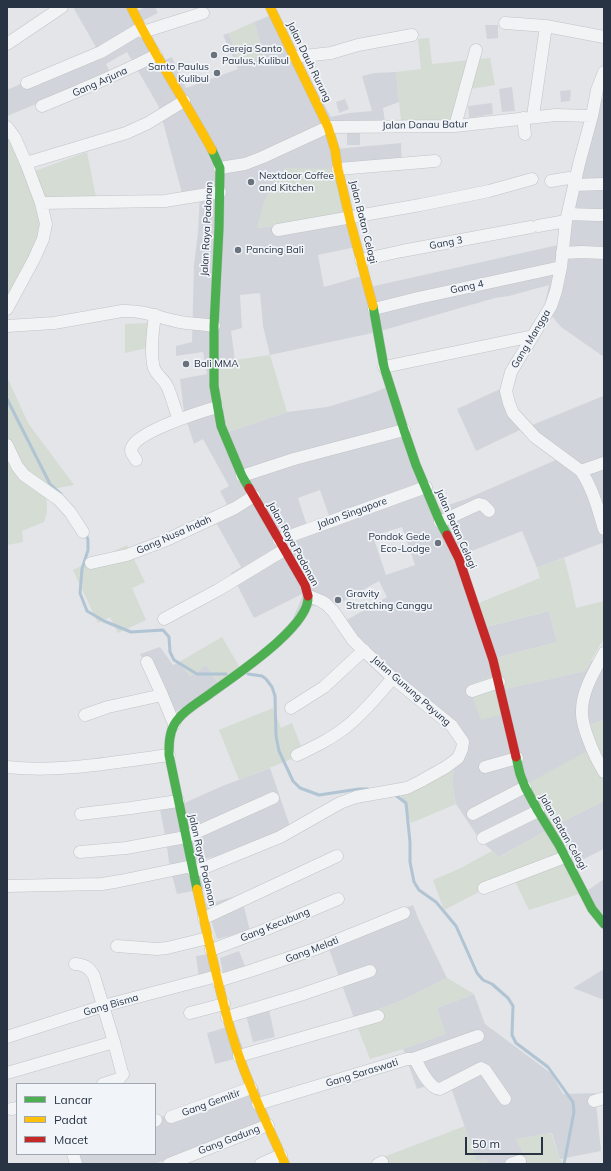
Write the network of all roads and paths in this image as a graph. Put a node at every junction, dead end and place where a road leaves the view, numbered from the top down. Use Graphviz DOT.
graph roads {
  1 [pos="62,7"];
  2 [pos="131,7"];
  3 [pos="270,7"];
  4 [pos="203,13"];
  5 [pos="505,23"];
  6 [pos="546,26"];
  7 [pos="142,30"];
  8 [pos="412,35"];
  9 [pos="604,36"];
  10 [pos="7,44"];
  11 [pos="476,50"];
  12 [pos="156,55"];
  13 [pos="295,57"];
  14 [pos="604,72"];
  15 [pos="27,83"];
  16 [pos="184,101"];
  17 [pos="42,106"];
  18 [pos="592,116"];
  19 [pos="528,117"];
  20 [pos="455,126"];
  21 [pos="7,127"];
  22 [pos="328,127"];
  23 [pos="526,134"];
  24 [pos="435,161"];
  25 [pos="26,163"];
  26 [pos="220,168"];
  27 [pos="338,169"];
  28 [pos="532,179"];
  29 [pos="550,182"];
  30 [pos="575,182"];
  31 [pos="604,184"];
  32 [pos="220,192"];
  33 [pos="41,203"];
  34 [pos="604,215"];
  35 [pos="567,217"];
  36 [pos="350,218"];
  37 [pos="278,230"];
  38 [pos="562,253"];
  39 [pos="604,253"];
  40 [pos="361,260"];
  41 [pos="560,267"];
  42 [pos="7,309"];
  43 [pos="374,309"];
  44 [pos="155,315"];
  45 [pos="7,326"];
  46 [pos="214,326"];
  47 [pos="533,336"];
  48 [pos="384,367"];
  49 [pos="217,407"];
  50 [pos="179,419"];
  51 [pos="404,430"];
  52 [pos="7,445"];
  53 [pos="136,460"];
  54 [pos="604,463"];
  55 [pos="581,472"];
  56 [pos="242,476"];
  57 [pos="426,486"];
  58 [pos="254,496"];
  59 [pos="488,512"];
  60 [pos="440,522"];
  61 [pos="604,529"];
  62 [pos="83,532"];
  63 [pos="282,545"];
  64 [pos="91,563"];
  65 [pos="309,596"];
  66 [pos="164,619"];
  67 [pos="364,650"];
  68 [pos="604,653"];
  69 [pos="147,662"];
  70 [pos="393,678"];
  71 [pos="499,682"];
  72 [pos="472,691"];
  73 [pos="162,695"];
  74 [pos="291,708"];
  75 [pos="85,715"];
  76 [pos="174,724"];
  77 [pos="169,754"];
  78 [pos="298,755"];
  79 [pos="517,758"];
  80 [pos="7,767"];
  81 [pos="486,767"];
  82 [pos="604,772"];
  83 [pos="525,788"];
  84 [pos="273,798"];
  85 [pos="178,801"];
  86 [pos="538,811"];
  87 [pos="81,814"];
  88 [pos="473,814"];
  89 [pos="186,837"];
  90 [pos="482,838"];
  91 [pos="80,852"];
  92 [pos="337,856"];
  93 [pos="565,857"];
  94 [pos="193,869"];
  95 [pos="7,886"];
  96 [pos="484,888"];
  97 [pos="338,899"];
  98 [pos="404,913"];
  99 [pos="204,918"];
  100 [pos="604,924"];
  101 [pos="208,938"];
  102 [pos="117,946"];
  103 [pos="211,950"];
  104 [pos="75,964"];
  105 [pos="370,971"];
  106 [pos="217,978"];
  107 [pos="224,1004"];
  108 [pos="102,1006"];
  109 [pos="190,1013"];
  110 [pos="378,1016"];
  111 [pos="227,1017"];
  112 [pos="7,1036"];
  113 [pos="478,1036"];
  114 [pos="114,1042"];
  115 [pos="239,1056"];
  116 [pos="413,1059"];
  117 [pos="7,1073"];
  118 [pos="106,1083"];
  119 [pos="251,1088"];
  120 [pos="505,1099"];
  121 [pos="258,1104"];
  122 [pos="171,1117"];
  123 [pos="268,1125"];
  124 [pos="283,1160"];
  125 [pos="169,1164"];
  126 [pos="261,1164"];
  1 -- 10 [label="street"];
  2 -- 7 [label="main road, Jalan Raya Padonan"];
  3 -- 13 [label="main road, Jalan Dauh Rurung"];
  4 -- 7 [label="street"];
  5 -- 6 [label="street"];
  6 -- 9 [label="street"];
  6 -- 19 [label="street"];
  7 -- 12 [label="main road, Jalan Raya Padonan"];
  7 -- 15 [label="street"];
  8 -- 13 [label="street"];
  11 -- 20 [label="street"];
  12 -- 16 [label="main road, Jalan Raya Padonan"];
  12 -- 17 [label="street, Gang Arjuna"];
  13 -- 22 [label="main road, Jalan Dauh Rurung"];
  14 -- 18 [label="street"];
  16 -- 25 [label="street"];
  16 -- 26 [label="main road, Jalan Raya Padonan"];
  18 -- 19 [label="street, Jalan Danau Batur"];
  18 -- 30 [label="street, Gang Mangga"];
  19 -- 20 [label="street, Jalan Danau Batur"];
  19 -- 23 [label="street"];
  20 -- 22 [label="street, Jalan Danau Batur"];
  21 -- 25 [label="street"];
  22 -- 26 [label="street, Jalan Danau Batur"];
  22 -- 27 [label="main road, Jalan Batan Celagi"];
  24 -- 27 [label="street"];
  25 -- 33 [label="street"];
  26 -- 32 [label="main road, Jalan Raya Padonan"];
  27 -- 36 [label="main road, Jalan Batan Celagi"];
  28 -- 36 [label="street"];
  29 -- 30 [label="street"];
  30 -- 31 [label="street"];
  30 -- 35 [label="street, Gang Mangga"];
  32 -- 33 [label="street"];
  32 -- 46 [label="main road, Jalan Raya Padonan"];
  33 -- 42 [label="street"];
  34 -- 35 [label="street, Gang 3"];
  35 -- 38 [label="street, Gang Mangga"];
  35 -- 40 [label="street, Gang 3"];
  36 -- 37 [label="street"];
  36 -- 40 [label="main road, Jalan Batan Celagi"];
  38 -- 39 [label="street"];
  38 -- 41 [label="street, Gang Mangga"];
  40 -- 43 [label="main road, Jalan Batan Celagi"];
  41 -- 43 [label="street, Gang 4"];
  41 -- 47 [label="street, Gang Mangga"];
  43 -- 48 [label="main road, Jalan Batan Celagi"];
  44 -- 45 [label="street"];
  44 -- 46 [label="street"];
  44 -- 50 [label="street"];
  46 -- 49 [label="main road, Jalan Raya Padonan"];
  47 -- 48 [label="street"];
  47 -- 55 [label="street, Gang Mangga"];
  48 -- 51 [label="main road, Jalan Batan Celagi"];
  49 -- 50 [label="street"];
  49 -- 56 [label="main road, Jalan Raya Padonan"];
  50 -- 53 [label="street"];
  51 -- 56 [label="street"];
  51 -- 57 [label="main road, Jalan Batan Celagi"];
  52 -- 62 [label="street"];
  54 -- 55 [label="street"];
  55 -- 61 [label="street, Gang Mangga"];
  56 -- 58 [label="main road, Jalan Raya Padonan"];
  57 -- 60 [label="main road, Jalan Batan Celagi"];
  57 -- 63 [label="street, Jalan Singapore"];
  58 -- 63 [label="main road, Jalan Raya Padonan"];
  58 -- 64 [label="street, Gang Nusa Indah"];
  59 -- 60 [label="street"];
  60 -- 71 [label="main road, Jalan Batan Celagi"];
  63 -- 65 [label="main road, Jalan Raya Padonan"];
  63 -- 66 [label="street, Jalan Singapore"];
  65 -- 67 [label="street, Jalan Gunung Payung"];
  65 -- 76 [label="main road, Jalan Raya Padonan"];
  67 -- 70 [label="street, Jalan Gunung Payung"];
  67 -- 74 [label="street"];
  68 -- 82 [label="street"];
  69 -- 73 [label="street"];
  70 -- 78 [label="street"];
  70 -- 94 [label="street, Jalan Gunung Payung"];
  71 -- 72 [label="street"];
  71 -- 79 [label="main road, Jalan Batan Celagi"];
  73 -- 75 [label="street"];
  73 -- 76 [label="street"];
  76 -- 77 [label="main road, Jalan Raya Padonan"];
  77 -- 80 [label="street"];
  77 -- 85 [label="main road, Jalan Raya Padonan"];
  79 -- 81 [label="street"];
  79 -- 83 [label="main road, Jalan Batan Celagi"];
  83 -- 86 [label="main road, Jalan Batan Celagi"];
  83 -- 88 [label="street"];
  84 -- 89 [label="street"];
  85 -- 87 [label="street"];
  85 -- 89 [label="main road, Jalan Raya Padonan"];
  86 -- 90 [label="street"];
  86 -- 93 [label="main road, Jalan Batan Celagi"];
  89 -- 91 [label="street"];
  89 -- 94 [label="main road, Jalan Raya Padonan"];
  92 -- 99 [label="street"];
  93 -- 96 [label="street"];
  93 -- 100 [label="main road, Jalan Batan Celagi"];
  94 -- 95 [label="street"];
  94 -- 99 [label="main road, Jalan Raya Padonan"];
  97 -- 103 [label="street, Gang Kecubung"];
  98 -- 106 [label="street, Gang Melati"];
  99 -- 101 [label="main road, Jalan Raya Padonan"];
  101 -- 102 [label="street"];
  101 -- 103 [label="main road, Jalan Raya Padonan"];
  103 -- 106 [label="main road, Jalan Raya Padonan"];
  104 -- 108 [label="street"];
  105 -- 111 [label="street"];
  106 -- 107 [label="main road, Jalan Raya Padonan"];
  106 -- 108 [label="street, Gang Bisma"];
  107 -- 109 [label="street"];
  107 -- 111 [label="main road, Jalan Raya Padonan"];
  108 -- 112 [label="street, Gang Bisma"];
  108 -- 114 [label="street"];
  110 -- 115 [label="street"];
  111 -- 115 [label="main road, Jalan Raya Padonan"];
  113 -- 116 [label="street, Gang Saraswati"];
  114 -- 117 [label="street"];
  114 -- 118 [label="street"];
  115 -- 119 [label="main road, Jalan Raya Padonan"];
  116 -- 120 [label="street"];
  116 -- 121 [label="street, Gang Saraswati"];
  119 -- 121 [label="main road, Jalan Raya Padonan"];
  119 -- 122 [label="street, Gang Gemitir"];
  121 -- 123 [label="main road, Jalan Raya Padonan"];
  123 -- 124 [label="main road, Jalan Raya Padonan"];
  123 -- 125 [label="street, Gang Gadung"];
  124 -- 126 [label="street"];
}
